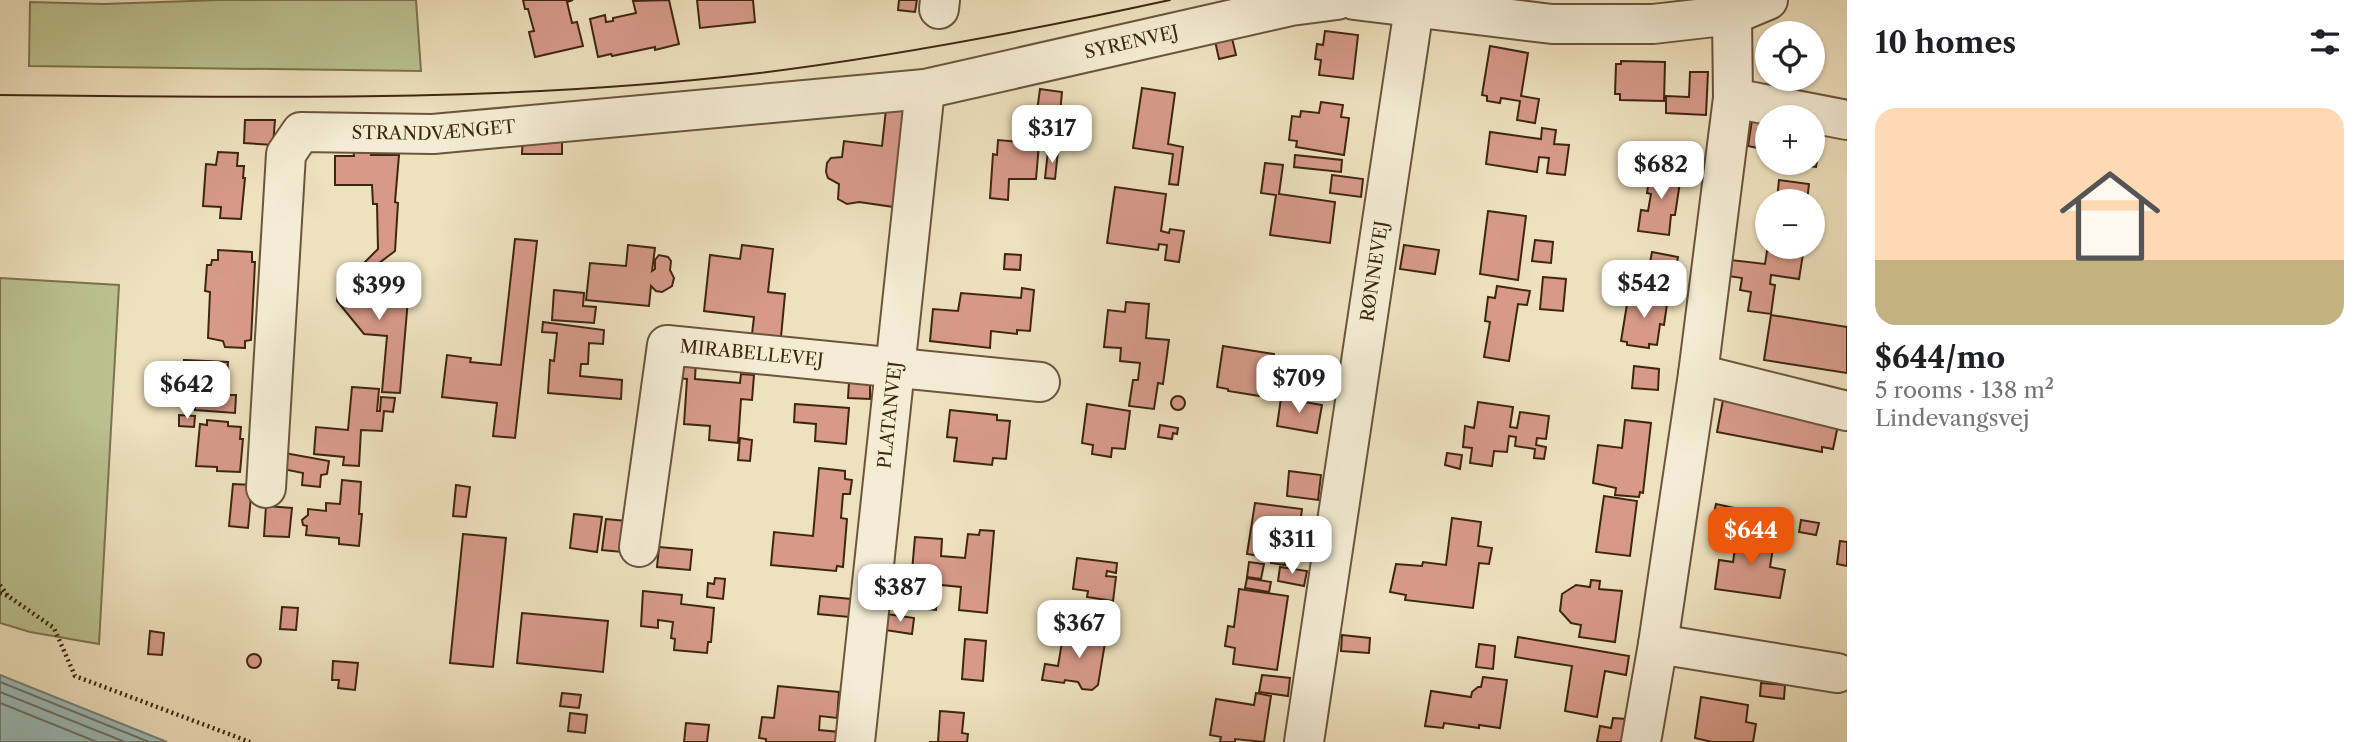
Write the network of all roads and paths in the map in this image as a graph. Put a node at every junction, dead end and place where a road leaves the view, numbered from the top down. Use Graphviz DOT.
graph roads {
  1 [pos="1337,0"];
  2 [pos="1353,0"];
  3 [pos="1768,0"];
  4 [pos="1414,8"];
  5 [pos="1732,15"];
  6 [pos="925,89"];
  7 [pos="1733,98"];
  8 [pos="1847,120"];
  9 [pos="895,369"];
  10 [pos="1698,374"];
  11 [pos="1040,382"];
  12 [pos="1847,411"];
  13 [pos="266,488"];
  14 [pos="639,548"];
  15 [pos="0,585"];
  16 [pos="0,593"];
  17 [pos="8,596"];
  18 [pos="1658,644"];
  19 [pos="1837,673"];
  20 [pos="250,742"];
  21 [pos="855,742"];
  22 [pos="1304,742"];
  23 [pos="1641,742"];
  1 -- 6 [label="street, SYRENVEJ"];
  2 -- 4 [label="street"];
  3 -- 5 [label="street"];
  4 -- 5 [label="street"];
  4 -- 22 [label="street, RØNNEVEJ"];
  5 -- 7 [label="street"];
  6 -- 9 [label="street, PLATANVEJ"];
  6 -- 13 [label="street, STRANDVÆNGET"];
  7 -- 8 [label="street"];
  7 -- 10 [label="street"];
  9 -- 11 [label="street, MIRABELLEVEJ"];
  9 -- 14 [label="street, MIRABELLEVEJ"];
  9 -- 21 [label="street, PLATANVEJ"];
  10 -- 12 [label="street"];
  10 -- 18 [label="street"];
  15 -- 17 [label="path"];
  16 -- 17 [label="path"];
  17 -- 20 [label="path"];
  18 -- 19 [label="street"];
  18 -- 23 [label="street"];
}
